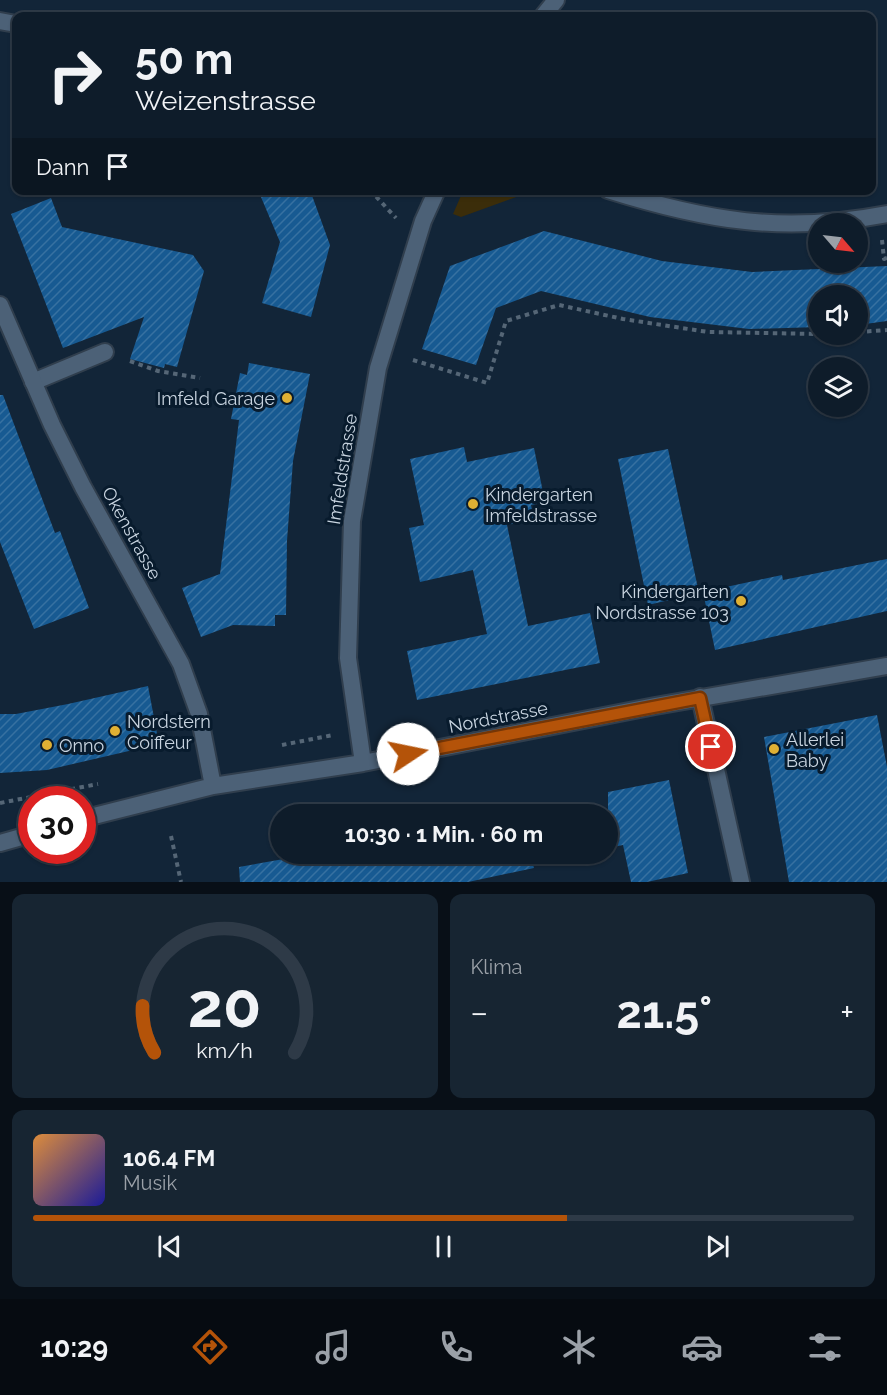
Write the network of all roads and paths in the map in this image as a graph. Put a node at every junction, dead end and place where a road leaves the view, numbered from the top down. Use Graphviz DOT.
graph roads {
  1 [pos="556,0"];
  2 [pos="546,12"];
  3 [pos="375,195"];
  4 [pos="435,195"];
  5 [pos="624,195"];
  6 [pos="391,211"];
  7 [pos="887,214"];
  8 [pos="0,305"];
  9 [pos="887,330"];
  10 [pos="868,332"];
  11 [pos="808,334"];
  12 [pos="105,352"];
  13 [pos="413,360"];
  14 [pos="158,371"];
  15 [pos="200,378"];
  16 [pos="33,382"];
  17 [pos="887,666"];
  18 [pos="700,698"];
  19 [pos="363,763"];
  20 [pos="213,786"];
  21 [pos="96,815"];
  22 [pos="171,836"];
  23 [pos="18,838"];
  24 [pos="0,843"];
  25 [pos="180,882"];
  26 [pos="741,882"];
  1 -- 2 [label="street"];
  3 -- 6 [label="path"];
  4 -- 19 [label="street, Imfeldstrasse"];
  5 -- 7 [label="street"];
  8 -- 16 [label="street, Okenstrasse"];
  9 -- 10 [label="path"];
  11 -- 13 [label="path"];
  12 -- 16 [label="street"];
  14 -- 15 [label="path"];
  16 -- 20 [label="street, Okenstrasse"];
  17 -- 18 [label="street, Nordstrasse"];
  18 -- 19 [label="street, Nordstrasse"];
  18 -- 26 [label="street"];
  19 -- 20 [label="street, Nordstrasse"];
  20 -- 21 [label="street, Nordstrasse"];
  22 -- 25 [label="path"];
  23 -- 24 [label="street"];
}
